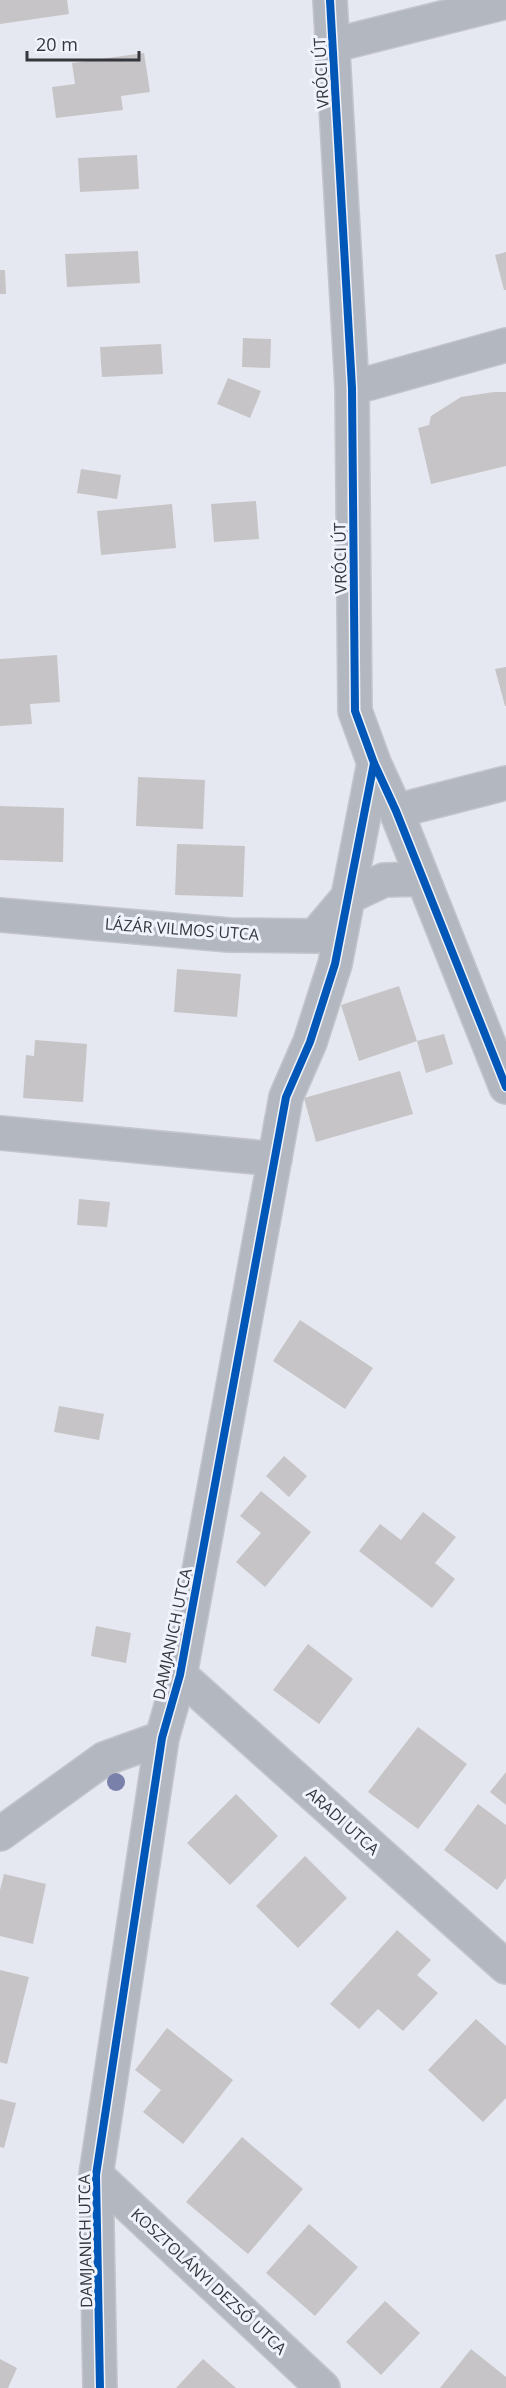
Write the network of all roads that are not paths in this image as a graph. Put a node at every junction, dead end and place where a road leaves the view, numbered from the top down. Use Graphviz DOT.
graph roads {
  1 [pos="330,0"];
  2 [pos="506,2"];
  3 [pos="334,45"];
  4 [pos="506,345"];
  5 [pos="352,388"];
  6 [pos="374,763"];
  7 [pos="506,783"];
  8 [pos="396,811"];
  9 [pos="423,879"];
  10 [pos="348,897"];
  11 [pos="0,915"];
  12 [pos="506,1088"];
  13 [pos="0,1133"];
  14 [pos="275,1159"];
  15 [pos="180,1674"];
  16 [pos="162,1738"];
  17 [pos="0,1834"];
  18 [pos="506,1967"];
  19 [pos="96,2175"];
  20 [pos="100,2388"];
  21 [pos="323,2388"];
  1 -- 3 [label="street, VRÓCI ÚT"];
  2 -- 3 [label="street"];
  3 -- 5 [label="street, VRÓCI ÚT"];
  4 -- 5 [label="street"];
  5 -- 6 [label="street, VRÓCI ÚT"];
  6 -- 8 [label="street, VRÓCI ÚT"];
  6 -- 10 [label="street, DAMJANICH UTCA"];
  7 -- 8 [label="street"];
  8 -- 9 [label="street, VRÓCI ÚT"];
  9 -- 10 [label="street"];
  9 -- 12 [label="street, VRÓCI ÚT"];
  10 -- 11 [label="street, LÁZÁR VILMOS UTCA"];
  10 -- 14 [label="street, DAMJANICH UTCA"];
  13 -- 14 [label="street"];
  14 -- 15 [label="street, DAMJANICH UTCA"];
  15 -- 16 [label="street, DAMJANICH UTCA"];
  15 -- 18 [label="street, ARADI UTCA"];
  16 -- 17 [label="street"];
  16 -- 19 [label="street, DAMJANICH UTCA"];
  19 -- 20 [label="street, DAMJANICH UTCA"];
  19 -- 21 [label="street, KOSZTOLÁNYI DEZSŐ UTCA"];
}
